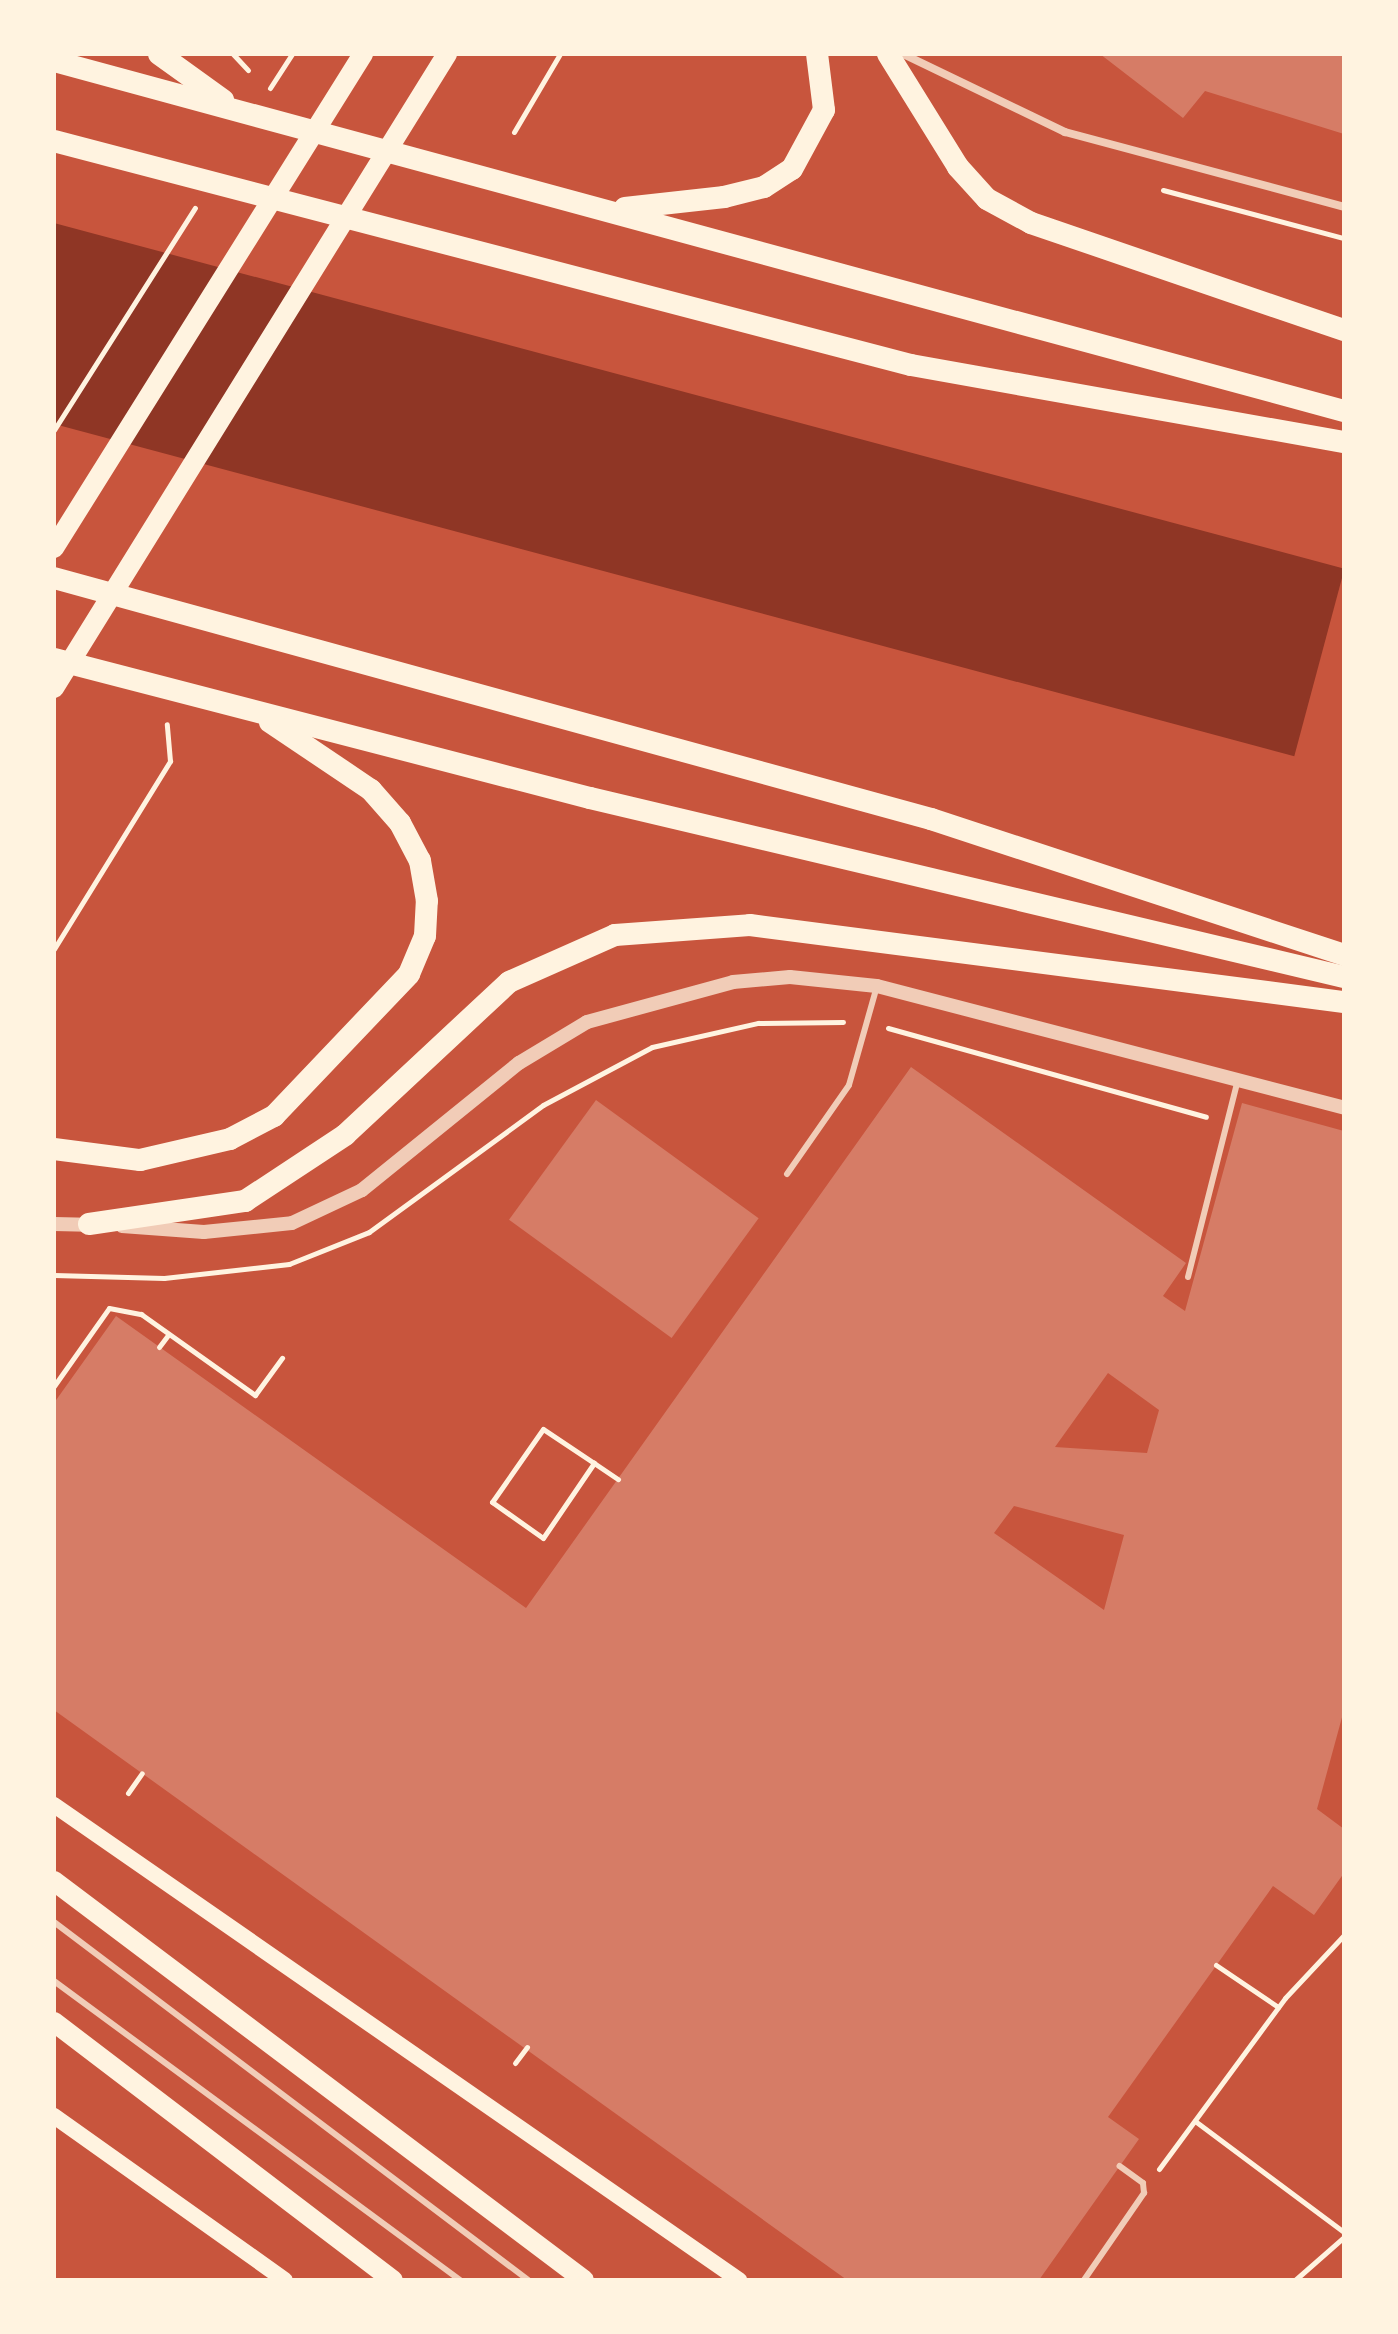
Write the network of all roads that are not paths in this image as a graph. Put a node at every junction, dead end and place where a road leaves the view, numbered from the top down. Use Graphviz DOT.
graph roads {
  1 [pos="159,54"];
  2 [pos="363,54"];
  3 [pos="447,54"];
  4 [pos="817,54"];
  5 [pos="888,54"];
  6 [pos="903,54"];
  7 [pos="54,61"];
  8 [pos="237,110"];
  9 [pos="54,141"];
  10 [pos="1344,207"];
  11 [pos="608,210"];
  12 [pos="1344,330"];
  13 [pos="1344,411"];
  14 [pos="1344,442"];
  15 [pos="54,548"];
  16 [pos="54,578"];
  17 [pos="54,659"];
  18 [pos="54,688"];
  19 [pos="252,710"];
  20 [pos="1344,955"];
  21 [pos="1344,977"];
  22 [pos="877,986"];
  23 [pos="1344,1002"];
  24 [pos="1238,1080"];
  25 [pos="1344,1108"];
  26 [pos="54,1149"];
  27 [pos="787,1174"];
  28 [pos="54,1224"];
  29 [pos="89,1224"];
  30 [pos="1188,1277"];
  31 [pos="54,1805"];
  32 [pos="54,1881"];
  33 [pos="54,1922"];
  34 [pos="54,1981"];
  35 [pos="54,2022"];
  36 [pos="54,2116"];
  37 [pos="1120,2166"];
  38 [pos="285,2280"];
  39 [pos="393,2280"];
  40 [pos="460,2280"];
  41 [pos="528,2280"];
  42 [pos="584,2280"];
  43 [pos="739,2280"];
  44 [pos="1084,2280"];
  1 -- 8 [label="highway"];
  2 -- 15 [label="main road"];
  3 -- 18 [label="main road"];
  4 -- 11 [label="highway"];
  5 -- 12 [label="highway"];
  6 -- 10 [label="street"];
  7 -- 8 [label="highway"];
  8 -- 11 [label="highway"];
  9 -- 14 [label="highway"];
  11 -- 13 [label="highway"];
  16 -- 20 [label="highway"];
  17 -- 19 [label="highway"];
  19 -- 21 [label="highway"];
  19 -- 26 [label="highway"];
  22 -- 24 [label="street"];
  22 -- 27 [label="lane"];
  22 -- 29 [label="street"];
  23 -- 29 [label="highway"];
  24 -- 25 [label="street"];
  24 -- 30 [label="lane"];
  28 -- 29 [label="street"];
  31 -- 43 [label="main road"];
  32 -- 42 [label="main road"];
  33 -- 41 [label="lane"];
  34 -- 40 [label="lane"];
  35 -- 39 [label="main road"];
  36 -- 38 [label="main road"];
  37 -- 44 [label="lane"];
}
